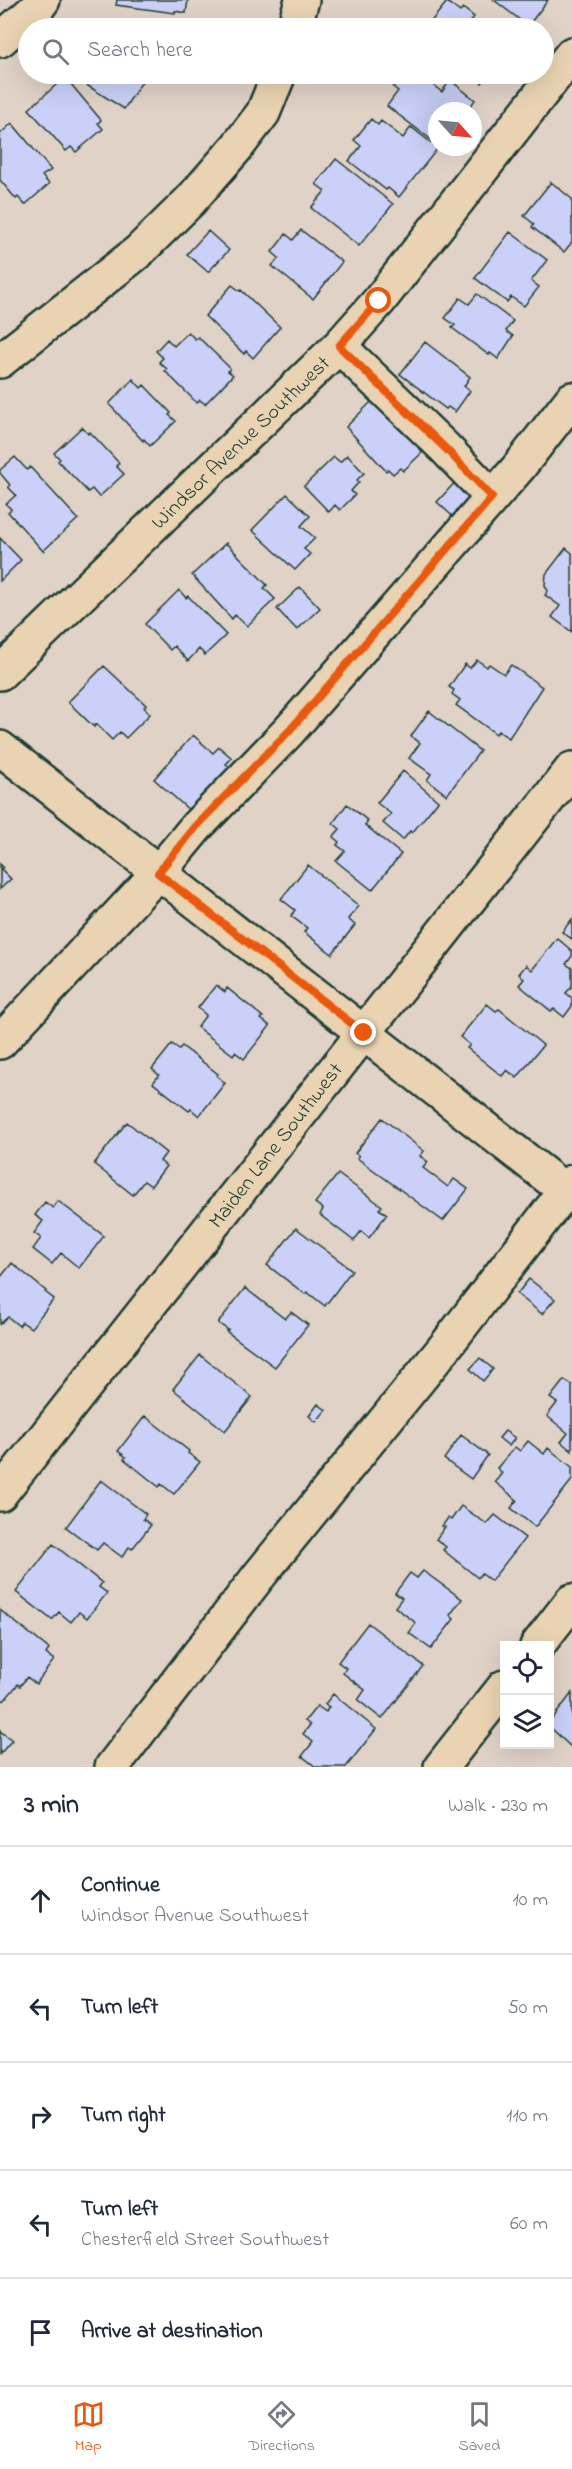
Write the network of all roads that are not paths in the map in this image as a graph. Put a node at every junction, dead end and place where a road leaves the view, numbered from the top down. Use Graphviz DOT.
graph roads {
  1 [pos="43,0"];
  2 [pos="302,0"];
  3 [pos="25,18"];
  4 [pos="297,18"];
  5 [pos="18,24"];
  6 [pos="0,39"];
  7 [pos="572,54"];
  8 [pos="554,77"];
  9 [pos="275,84"];
  10 [pos="549,84"];
  11 [pos="339,346"];
  12 [pos="0,361"];
  13 [pos="572,399"];
  14 [pos="492,497"];
  15 [pos="0,673"];
  16 [pos="0,748"];
  17 [pos="572,769"];
  18 [pos="158,873"];
  19 [pos="364,1033"];
  20 [pos="0,1042"];
  21 [pos="570,1190"];
  22 [pos="0,1494"];
  23 [pos="572,1601"];
  24 [pos="541,1641"];
  25 [pos="500,1692"];
  26 [pos="112,1767"];
  27 [pos="441,1767"];
  1 -- 3 [label="street"];
  2 -- 4 [label="street"];
  5 -- 6 [label="street"];
  7 -- 8 [label="street, Windsor Avenue Southwest"];
  9 -- 12 [label="street"];
  10 -- 11 [label="street, Windsor Avenue Southwest"];
  11 -- 14 [label="street"];
  11 -- 15 [label="street, Windsor Avenue Southwest"];
  13 -- 14 [label="street"];
  14 -- 18 [label="street"];
  16 -- 18 [label="street"];
  17 -- 19 [label="street, Maiden Lane Southwest"];
  18 -- 19 [label="street"];
  18 -- 20 [label="street"];
  19 -- 21 [label="street"];
  19 -- 22 [label="street, Maiden Lane Southwest"];
  21 -- 26 [label="street"];
  23 -- 24 [label="street"];
  25 -- 27 [label="street"];
}
